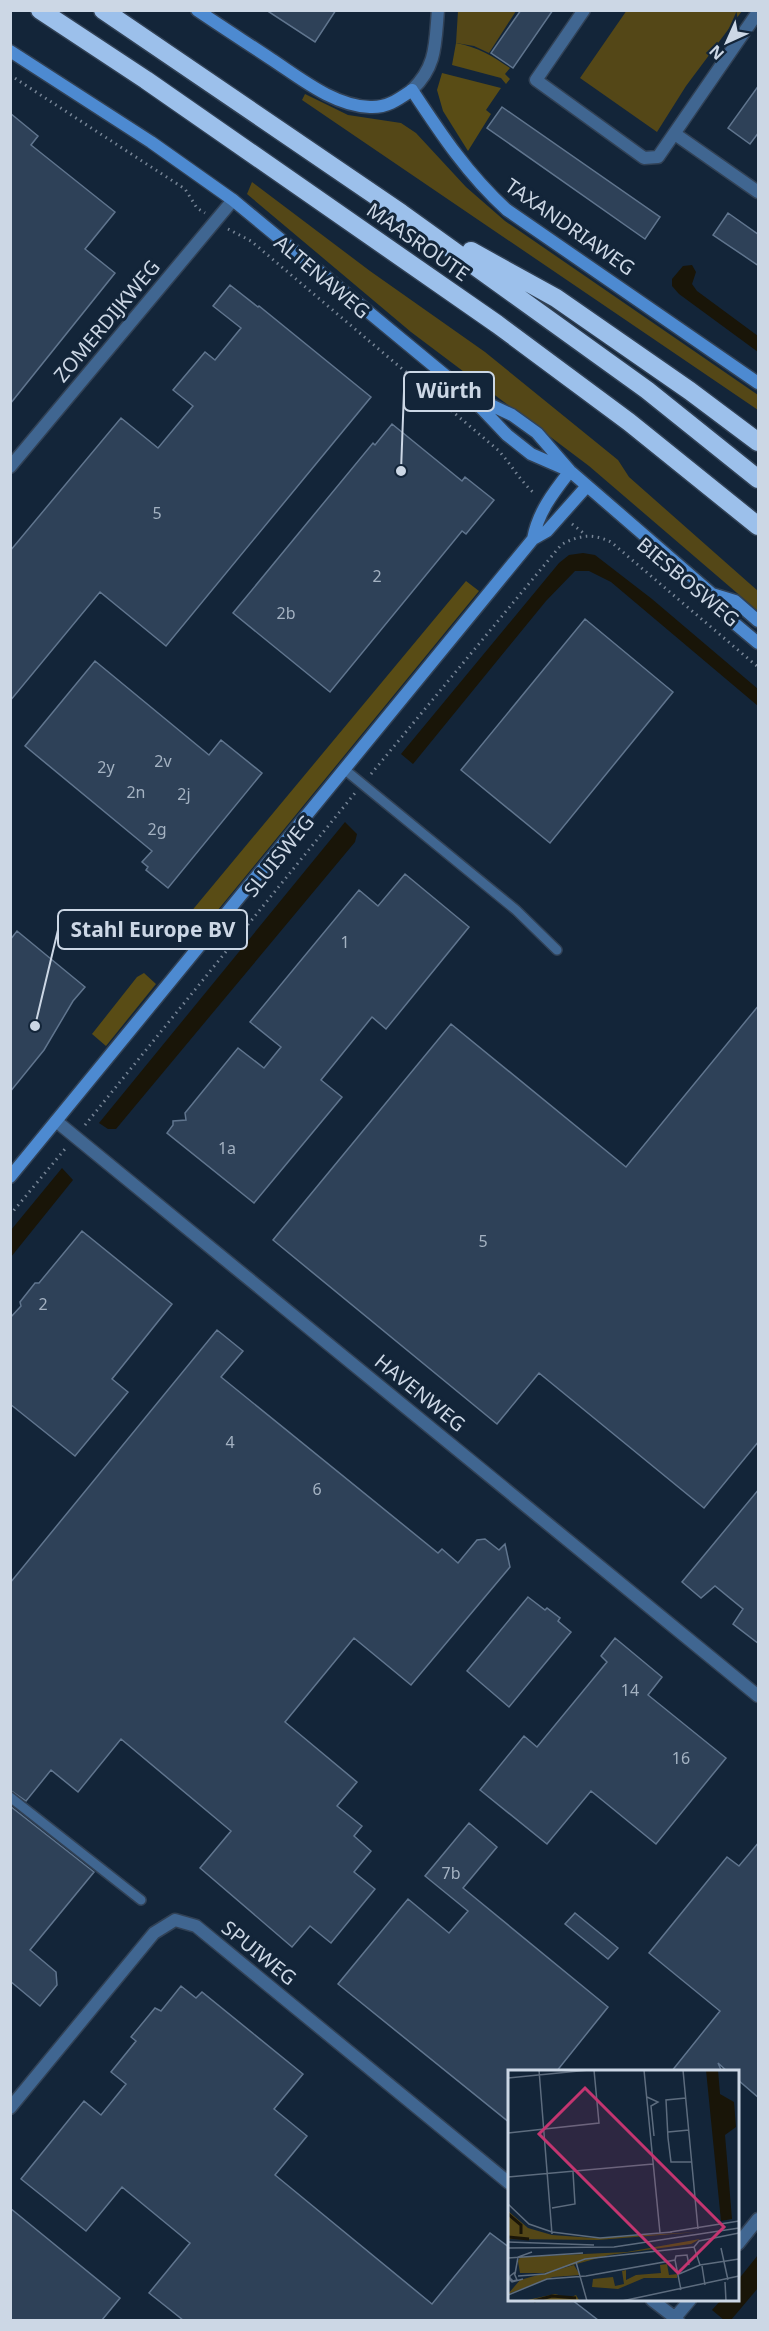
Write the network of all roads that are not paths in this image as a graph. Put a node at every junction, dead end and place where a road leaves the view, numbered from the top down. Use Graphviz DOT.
graph roads {
  1 [pos="40,10"];
  2 [pos="103,10"];
  3 [pos="197,10"];
  4 [pos="438,10"];
  5 [pos="584,10"];
  6 [pos="759,12"];
  7 [pos="10,51"];
  8 [pos="412,90"];
  9 [pos="675,134"];
  10 [pos="759,192"];
  11 [pos="233,200"];
  12 [pos="401,213"];
  13 [pos="759,383"];
  14 [pos="469,395"];
  15 [pos="759,442"];
  16 [pos="10,466"];
  17 [pos="570,471"];
  18 [pos="759,479"];
  19 [pos="587,486"];
  20 [pos="759,526"];
  21 [pos="533,539"];
  22 [pos="712,594"];
  23 [pos="759,621"];
  24 [pos="759,643"];
  25 [pos="344,770"];
  26 [pos="557,950"];
  27 [pos="56,1121"];
  28 [pos="10,1177"];
  29 [pos="759,1696"];
  30 [pos="10,1797"];
  31 [pos="141,1900"];
  32 [pos="10,2108"];
  33 [pos="508,2181"];
  34 [pos="759,2219"];
  35 [pos="739,2243"];
  36 [pos="653,2301"];
  37 [pos="689,2301"];
  38 [pos="675,2320"];
  1 -- 20 [label="highway, MAASROUTE"];
  2 -- 12 [label="highway, MAASROUTE"];
  3 -- 8 [label="main road"];
  4 -- 8 [label="street"];
  5 -- 9 [label="street"];
  6 -- 9 [label="street"];
  7 -- 11 [label="main road, ALTENAWEG"];
  8 -- 13 [label="main road, TAXANDRIAWEG"];
  9 -- 10 [label="street"];
  11 -- 14 [label="main road, ALTENAWEG"];
  11 -- 16 [label="street, ZOMERDIJKWEG"];
  12 -- 15 [label="highway"];
  12 -- 18 [label="highway, MAASROUTE"];
  14 -- 17 [label="main road, ALTENAWEG"];
  14 -- 17 [label="main road, ALTENAWEG"];
  17 -- 19 [label="main road, ALTENAWEG"];
  17 -- 21 [label="main road, SLUISWEG"];
  19 -- 21 [label="main road, SLUISWEG"];
  19 -- 22 [label="main road, BIESBOSWEG"];
  21 -- 25 [label="main road, SLUISWEG"];
  22 -- 23 [label="main road, BIESBOSWEG"];
  22 -- 24 [label="main road, BIESBOSWEG"];
  25 -- 26 [label="lane"];
  25 -- 27 [label="main road, SLUISWEG"];
  27 -- 28 [label="main road, SLUISWEG"];
  27 -- 29 [label="street, HAVENWEG"];
  30 -- 31 [label="lane"];
  32 -- 33 [label="street, SPUIWEG"];
  34 -- 35 [label="street"];
  36 -- 38 [label="street"];
  37 -- 38 [label="street"];
}
